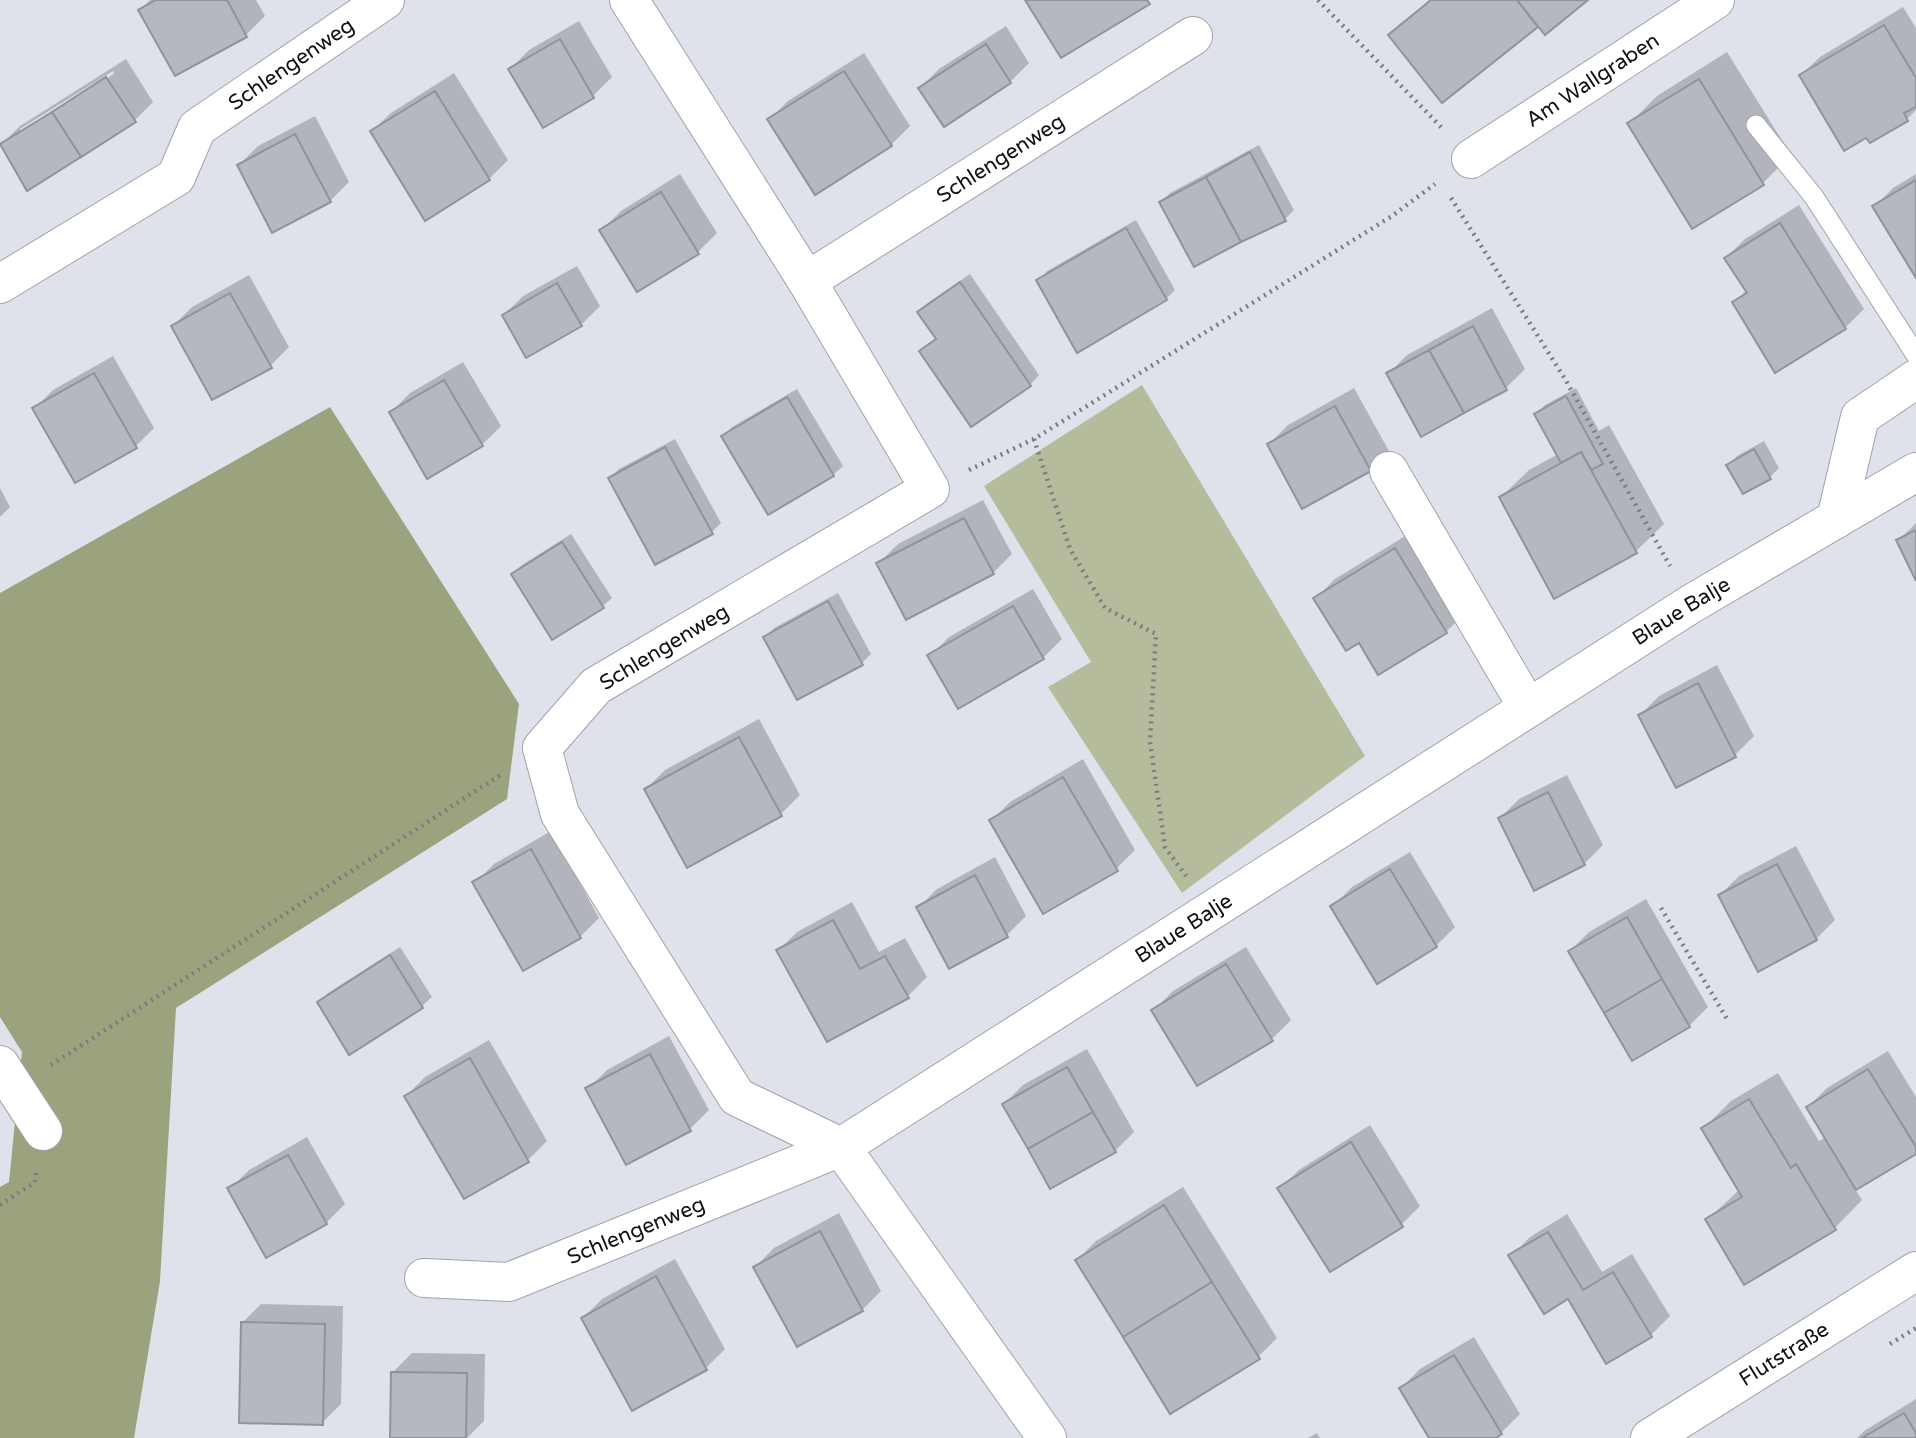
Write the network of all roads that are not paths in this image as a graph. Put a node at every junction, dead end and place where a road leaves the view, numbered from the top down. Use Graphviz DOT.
graph roads {
  1 [pos="385,0"];
  2 [pos="629,0"];
  3 [pos="1716,0"];
  4 [pos="1193,36"];
  5 [pos="1756,125"];
  6 [pos="1471,159"];
  7 [pos="807,281"];
  8 [pos="0,284"];
  9 [pos="1916,355"];
  10 [pos="1916,379"];
  11 [pos="1389,471"];
  12 [pos="1916,472"];
  13 [pos="1836,519"];
  14 [pos="1528,708"];
  15 [pos="0,1065"];
  16 [pos="43,1131"];
  17 [pos="841,1147"];
  18 [pos="1916,1271"];
  19 [pos="424,1278"];
  20 [pos="1047,1438"];
  21 [pos="1650,1438"];
  1 -- 8 [label="street, Schlengenweg"];
  2 -- 7 [label="street"];
  3 -- 6 [label="street, Am Wallgraben"];
  4 -- 7 [label="street, Schlengenweg"];
  5 -- 9 [label="lane"];
  7 -- 17 [label="street, Schlengenweg"];
  10 -- 13 [label="street"];
  11 -- 14 [label="street"];
  12 -- 13 [label="street, Blaue Balje"];
  13 -- 14 [label="street, Blaue Balje"];
  14 -- 17 [label="street, Blaue Balje"];
  15 -- 16 [label="street"];
  17 -- 19 [label="street, Schlengenweg"];
  17 -- 20 [label="street"];
  18 -- 21 [label="street, Flutstraße"];
}
